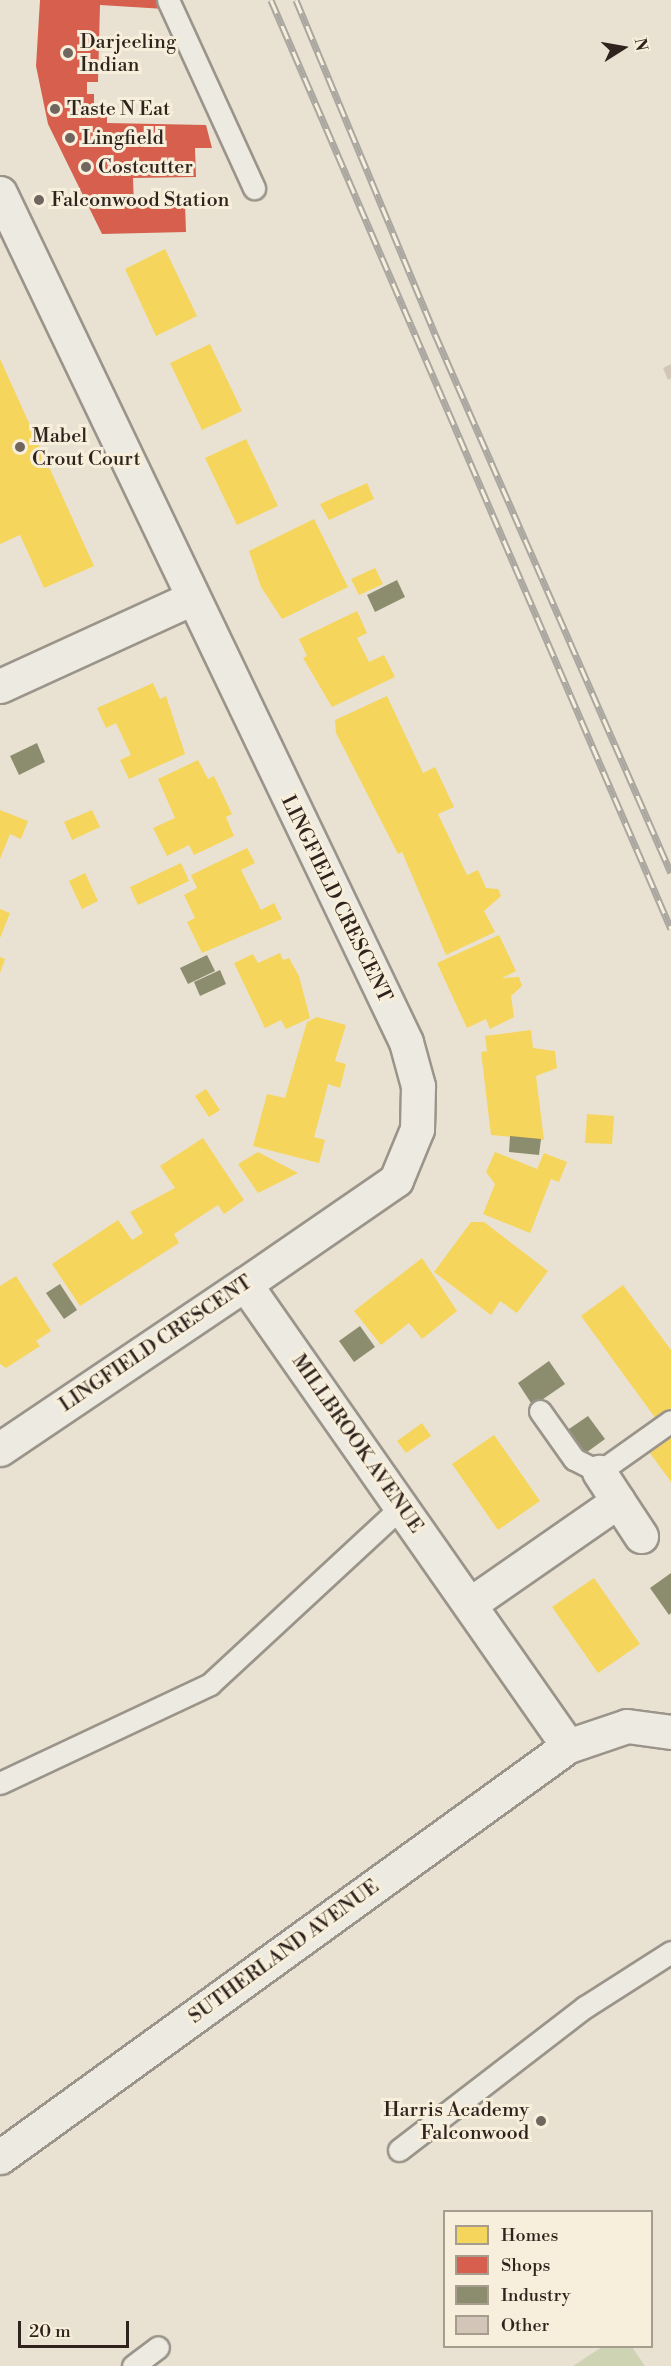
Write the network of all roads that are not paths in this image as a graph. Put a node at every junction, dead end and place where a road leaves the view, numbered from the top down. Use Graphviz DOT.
graph roads {
  1 [pos="168,0"];
  2 [pos="254,188"];
  3 [pos="0,193"];
  4 [pos="192,598"];
  5 [pos="0,686"];
  6 [pos="245,1284"];
  7 [pos="540,1411"];
  8 [pos="671,1421"];
  9 [pos="0,1449"];
  10 [pos="599,1472"];
  11 [pos="618,1501"];
  12 [pos="401,1507"];
  13 [pos="641,1536"];
  14 [pos="470,1604"];
  15 [pos="671,1732"];
  16 [pos="568,1746"];
  17 [pos="0,1783"];
  18 [pos="671,1952"];
  19 [pos="399,2150"];
  20 [pos="0,2157"];
  21 [pos="158,2347"];
  22 [pos="133,2366"];
  1 -- 2 [label="lane"];
  3 -- 4 [label="street, LINGFIELD CRESCENT"];
  4 -- 5 [label="street"];
  4 -- 6 [label="street, LINGFIELD CRESCENT"];
  6 -- 9 [label="street, LINGFIELD CRESCENT"];
  6 -- 12 [label="street, MILLBROOK AVENUE"];
  7 -- 10 [label="lane"];
  8 -- 10 [label="lane"];
  10 -- 11 [label="street"];
  11 -- 13 [label="street"];
  11 -- 14 [label="street"];
  12 -- 14 [label="street, MILLBROOK AVENUE"];
  12 -- 17 [label="lane"];
  14 -- 16 [label="street, MILLBROOK AVENUE"];
  15 -- 16 [label="street, SUTHERLAND AVENUE"];
  16 -- 20 [label="street, SUTHERLAND AVENUE"];
  18 -- 19 [label="lane"];
  21 -- 22 [label="lane"];
}
